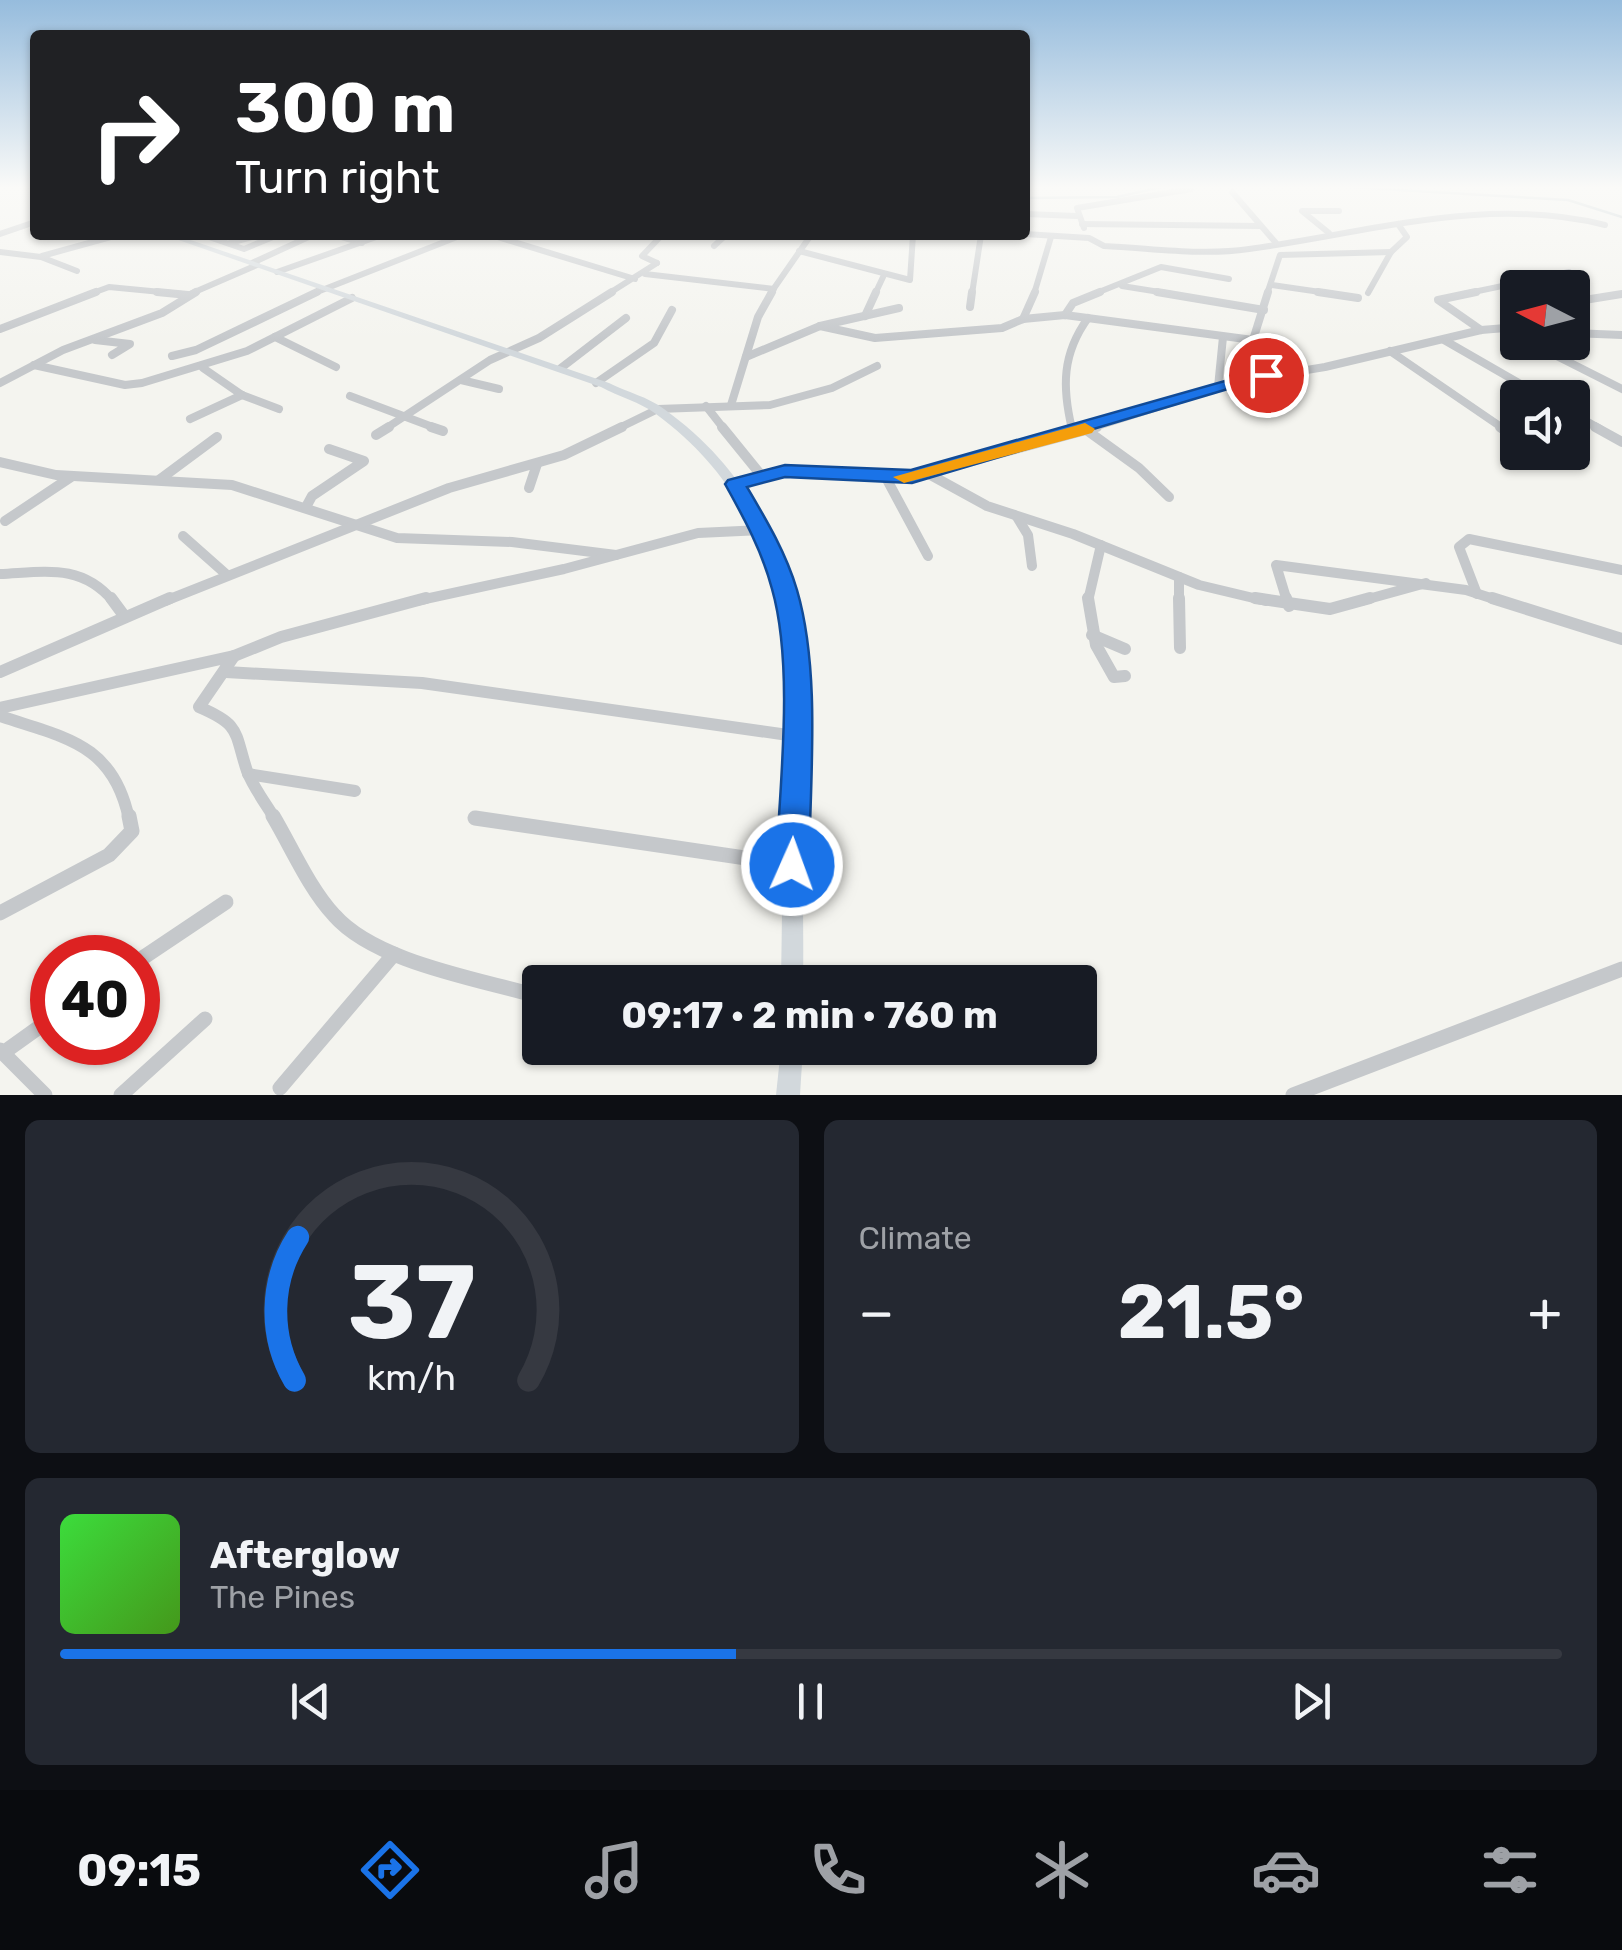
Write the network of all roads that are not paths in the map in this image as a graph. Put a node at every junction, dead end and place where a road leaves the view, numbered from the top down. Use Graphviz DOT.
graph roads {
  1 [pos="1051,238"];
  2 [pos="1090,238"];
  3 [pos="1275,238"];
  4 [pos="1304,238"];
  5 [pos="1406,238"];
  6 [pos="100,240"];
  7 [pos="183,240"];
  8 [pos="218,240"];
  9 [pos="242,240"];
  10 [pos="265,240"];
  11 [pos="270,240"];
  12 [pos="302,240"];
  13 [pos="352,240"];
  14 [pos="370,240"];
  15 [pos="449,240"];
  16 [pos="509,240"];
  17 [pos="657,240"];
  18 [pos="721,240"];
  19 [pos="808,240"];
  20 [pos="913,240"];
  21 [pos="979,240"];
  22 [pos="1280,242"];
  23 [pos="362,243"];
  24 [pos="229,244"];
  25 [pos="714,246"];
  26 [pos="1243,250"];
  27 [pos="0,252"];
  28 [pos="799,252"];
  29 [pos="1391,252"];
  30 [pos="1284,253"];
  31 [pos="1300,253"];
  32 [pos="272,254"];
  33 [pos="41,257"];
  34 [pos="254,264"];
  35 [pos="77,271"];
  36 [pos="277,272"];
  37 [pos="884,275"];
  38 [pos="640,276"];
  39 [pos="1229,279"];
  40 [pos="1121,285"];
  41 [pos="1272,285"];
  42 [pos="1500,287"];
  43 [pos="326,288"];
  44 [pos="774,289"];
  45 [pos="1368,293"];
  46 [pos="1622,294"];
  47 [pos="189,295"];
  48 [pos="352,298"];
  49 [pos="1358,298"];
  50 [pos="1590,299"];
  51 [pos="899,308"];
  52 [pos="970,308"];
  53 [pos="672,310"];
  54 [pos="1264,310"];
  55 [pos="1065,315"];
  56 [pos="865,316"];
  57 [pos="626,318"];
  58 [pos="1088,318"];
  59 [pos="1023,319"];
  60 [pos="820,326"];
  61 [pos="0,328"];
  62 [pos="1498,328"];
  63 [pos="1481,330"];
  64 [pos="1590,334"];
  65 [pos="1600,334"];
  66 [pos="1622,335"];
  67 [pos="275,336"];
  68 [pos="1223,337"];
  69 [pos="90,340"];
  70 [pos="1443,340"];
  71 [pos="1622,345"];
  72 [pos="507,350"];
  73 [pos="1390,351"];
  74 [pos="112,355"];
  75 [pos="172,356"];
  76 [pos="746,358"];
  77 [pos="1565,360"];
  78 [pos="34,365"];
  79 [pos="877,366"];
  80 [pos="336,367"];
  81 [pos="203,368"];
  82 [pos="561,368"];
  83 [pos="461,380"];
  84 [pos="1513,380"];
  85 [pos="0,382"];
  86 [pos="596,384"];
  87 [pos="1218,388"];
  88 [pos="500,389"];
  89 [pos="1622,389"];
  90 [pos="242,395"];
  91 [pos="350,396"];
  92 [pos="732,405"];
  93 [pos="706,406"];
  94 [pos="280,409"];
  95 [pos="658,409"];
  96 [pos="190,419"];
  97 [pos="402,419"];
  98 [pos="1590,424"];
  99 [pos="1500,427"];
  100 [pos="1085,429"];
  101 [pos="442,432"];
  102 [pos="1073,432"];
  103 [pos="376,435"];
  104 [pos="216,437"];
  105 [pos="1622,442"];
  106 [pos="329,449"];
  107 [pos="0,462"];
  108 [pos="537,464"];
  109 [pos="927,473"];
  110 [pos="761,476"];
  111 [pos="885,476"];
  112 [pos="72,477"];
  113 [pos="158,481"];
  114 [pos="735,484"];
  115 [pos="529,488"];
  116 [pos="1168,497"];
  117 [pos="306,507"];
  118 [pos="1016,517"];
  119 [pos="6,521"];
  120 [pos="354,525"];
  121 [pos="763,530"];
  122 [pos="184,536"];
  123 [pos="1101,545"];
  124 [pos="616,555"];
  125 [pos="928,556"];
  126 [pos="1032,566"];
  127 [pos="1622,570"];
  128 [pos="0,574"];
  129 [pos="228,575"];
  130 [pos="1179,577"];
  131 [pos="1426,583"];
  132 [pos="1478,594"];
  133 [pos="1289,606"];
  134 [pos="125,617"];
  135 [pos="1091,634"];
  136 [pos="1622,639"];
  137 [pos="1180,648"];
  138 [pos="1125,649"];
  139 [pos="234,656"];
  140 [pos="0,672"];
  141 [pos="226,672"];
  142 [pos="1126,676"];
  143 [pos="0,708"];
  144 [pos="0,716"];
  145 [pos="796,736"];
  146 [pos="248,774"];
  147 [pos="355,791"];
  148 [pos="475,818"];
  149 [pos="792,865"];
  150 [pos="226,902"];
  151 [pos="0,912"];
  152 [pos="160,946"];
  153 [pos="394,954"];
  154 [pos="792,965"];
  155 [pos="1622,969"];
  156 [pos="522,992"];
  157 [pos="205,1018"];
  158 [pos="30,1033"];
  159 [pos="2,1051"];
  160 [pos="791,1065"];
  161 [pos="280,1088"];
  162 [pos="45,1095"];
  163 [pos="121,1095"];
  164 [pos="788,1095"];
  165 [pos="1292,1095"];
  1 -- 59 [label="street"];
  2 -- 26 [label="street"];
  3 -- 22 [label="street"];
  4 -- 22 [label="street"];
  5 -- 29 [label="street"];
  6 -- 33 [label="street"];
  7 -- 34 [label="street"];
  8 -- 24 [label="street"];
  9 -- 24 [label="street"];
  10 -- 24 [label="street"];
  11 -- 32 [label="street"];
  12 -- 32 [label="street"];
  13 -- 23 [label="street"];
  14 -- 23 [label="street"];
  15 -- 43 [label="street"];
  16 -- 38 [label="street"];
  17 -- 38 [label="street"];
  18 -- 25 [label="street"];
  19 -- 28 [label="street"];
  20 -- 37 [label="street"];
  21 -- 52 [label="street"];
  22 -- 26 [label="street"];
  22 -- 31 [label="street"];
  23 -- 36 [label="street"];
  26 -- 30 [label="street"];
  27 -- 33 [label="street"];
  28 -- 37 [label="street"];
  28 -- 44 [label="street"];
  29 -- 31 [label="street"];
  29 -- 45 [label="street"];
  30 -- 31 [label="street"];
  30 -- 41 [label="street"];
  32 -- 34 [label="street"];
  33 -- 35 [label="street"];
  34 -- 36 [label="street"];
  34 -- 47 [label="street"];
  36 -- 43 [label="street"];
  37 -- 56 [label="street"];
  38 -- 44 [label="street"];
  38 -- 72 [label="street"];
  39 -- 40 [label="street"];
  40 -- 54 [label="street"];
  40 -- 55 [label="street"];
  41 -- 49 [label="street"];
  41 -- 54 [label="street"];
  42 -- 63 [label="street"];
  43 -- 48 [label="street"];
  43 -- 75 [label="street"];
  44 -- 76 [label="street"];
  46 -- 50 [label="street"];
  47 -- 61 [label="street"];
  47 -- 69 [label="street"];
  48 -- 67 [label="street"];
  48 -- 72 [label="street"];
  51 -- 56 [label="street"];
  53 -- 86 [label="street"];
  54 -- 68 [label="street"];
  55 -- 58 [label="street"];
  55 -- 59 [label="street"];
  56 -- 60 [label="street"];
  57 -- 82 [label="street"];
  58 -- 68 [label="street"];
  58 -- 102 [label="street"];
  59 -- 60 [label="street"];
  60 -- 76 [label="street"];
  62 -- 63 [label="street"];
  63 -- 70 [label="street"];
  64 -- 65 [label="street"];
  65 -- 66 [label="street"];
  65 -- 71 [label="street"];
  67 -- 80 [label="street"];
  67 -- 81 [label="street"];
  68 -- 87 [label="street"];
  69 -- 74 [label="street"];
  69 -- 78 [label="street"];
  70 -- 73 [label="street"];
  70 -- 84 [label="street"];
  72 -- 82 [label="street"];
  72 -- 83 [label="street"];
  73 -- 87 [label="street"];
  73 -- 99 [label="street"];
  76 -- 92 [label="street"];
  77 -- 89 [label="street"];
  78 -- 81 [label="street"];
  78 -- 85 [label="street"];
  79 -- 92 [label="street"];
  81 -- 90 [label="street"];
  82 -- 86 [label="street"];
  83 -- 88 [label="street"];
  83 -- 97 [label="street"];
  86 -- 95 [label="street"];
  87 -- 100 [label="street"];
  90 -- 94 [label="street"];
  90 -- 96 [label="street"];
  91 -- 97 [label="street"];
  92 -- 93 [label="street"];
  93 -- 95 [label="street"];
  93 -- 110 [label="street"];
  95 -- 108 [label="street"];
  95 -- 114 [label="street"];
  97 -- 101 [label="street"];
  97 -- 103 [label="street"];
  98 -- 105 [label="street"];
  100 -- 102 [label="street"];
  100 -- 116 [label="street"];
  102 -- 109 [label="street"];
  104 -- 113 [label="street"];
  106 -- 117 [label="street"];
  107 -- 112 [label="street"];
  108 -- 115 [label="street"];
  108 -- 120 [label="street"];
  109 -- 111 [label="street"];
  109 -- 118 [label="street"];
  110 -- 111 [label="street"];
  110 -- 114 [label="street"];
  111 -- 125 [label="street"];
  112 -- 113 [label="street"];
  112 -- 119 [label="street"];
  113 -- 117 [label="street"];
  114 -- 121 [label="street"];
  117 -- 120 [label="street"];
  118 -- 123 [label="street"];
  118 -- 126 [label="street"];
  120 -- 124 [label="street"];
  120 -- 129 [label="street"];
  121 -- 124 [label="street"];
  121 -- 145 [label="street"];
  122 -- 129 [label="street"];
  123 -- 130 [label="street"];
  123 -- 135 [label="street"];
  124 -- 139 [label="street"];
  127 -- 132 [label="street"];
  128 -- 134 [label="street"];
  129 -- 134 [label="street"];
  130 -- 133 [label="street"];
  130 -- 137 [label="street"];
  131 -- 132 [label="street"];
  131 -- 133 [label="street"];
  131 -- 133 [label="street"];
  132 -- 136 [label="street"];
  134 -- 140 [label="street"];
  135 -- 138 [label="street"];
  135 -- 142 [label="street"];
  139 -- 141 [label="street"];
  139 -- 143 [label="street"];
  141 -- 145 [label="street"];
  141 -- 146 [label="street"];
  144 -- 151 [label="street"];
  145 -- 149 [label="street"];
  146 -- 147 [label="street"];
  146 -- 153 [label="street"];
  148 -- 149 [label="street"];
  149 -- 154 [label="street"];
  150 -- 152 [label="street"];
  153 -- 156 [label="street"];
  153 -- 161 [label="street"];
  155 -- 165 [label="street"];
  157 -- 163 [label="street"];
  158 -- 159 [label="street"];
  159 -- 162 [label="street"];
  160 -- 164 [label="street"];
}
